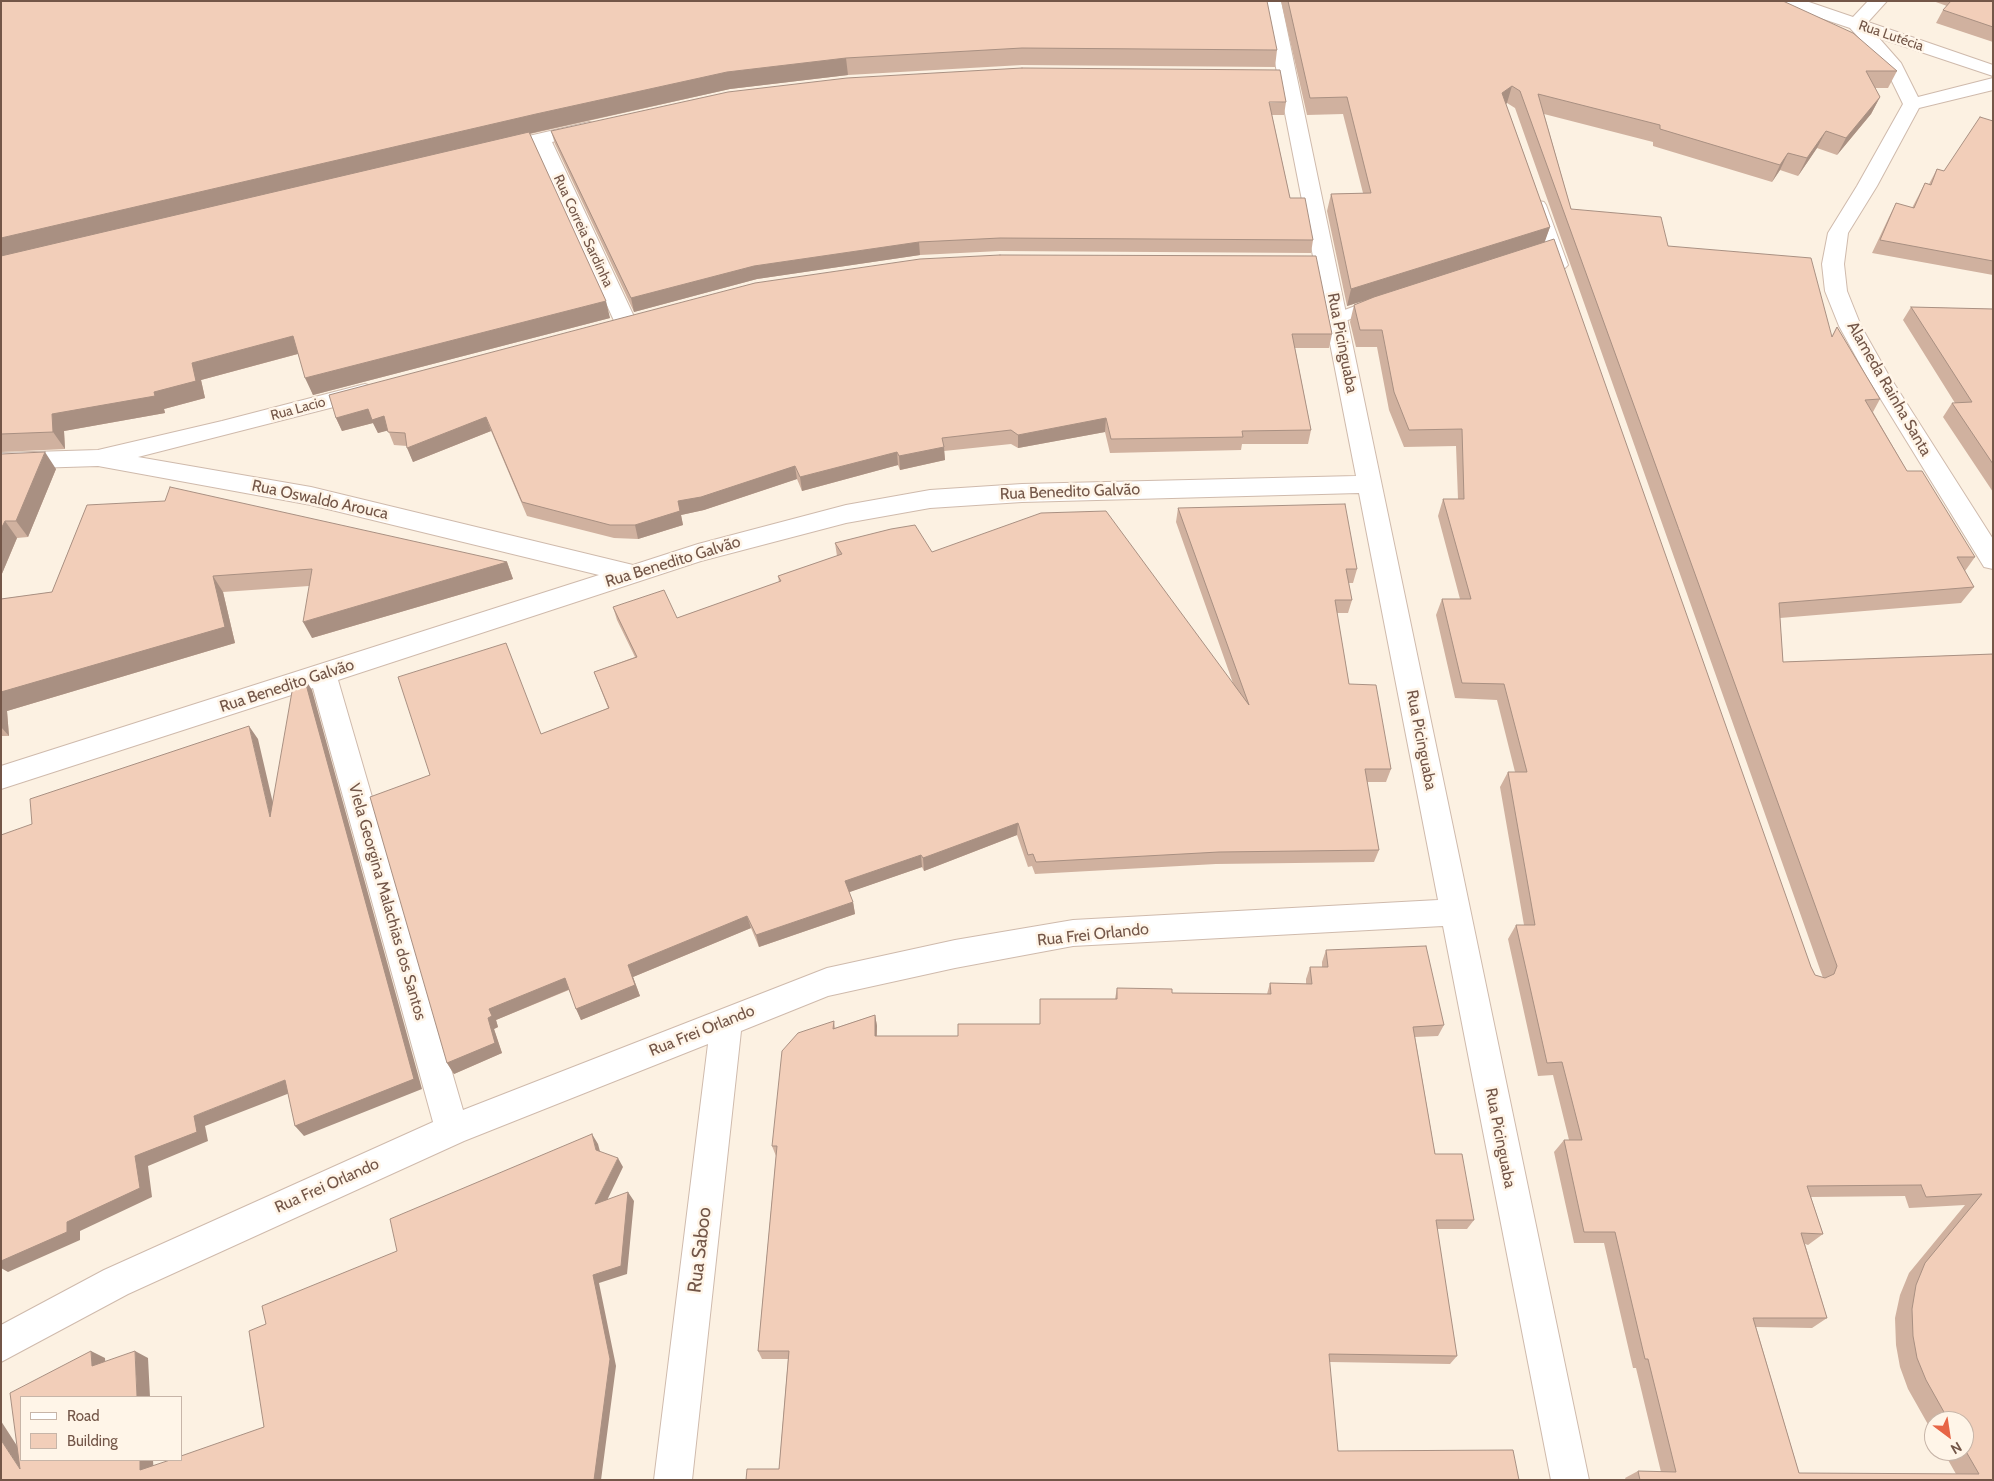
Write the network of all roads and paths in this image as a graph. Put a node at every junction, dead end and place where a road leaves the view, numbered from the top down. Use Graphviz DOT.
graph roads {
  1 [pos="1272,1"];
  2 [pos="1788,1"];
  3 [pos="1878,1"];
  4 [pos="1856,24"];
  5 [pos="1993,71"];
  6 [pos="1993,84"];
  7 [pos="1912,104"];
  8 [pos="605,124"];
  9 [pos="541,139"];
  10 [pos="483,152"];
  11 [pos="1535,192"];
  12 [pos="1567,285"];
  13 [pos="1391,299"];
  14 [pos="1337,319"];
  15 [pos="626,323"];
  16 [pos="386,386"];
  17 [pos="98,458"];
  18 [pos="1,461"];
  19 [pos="1370,484"];
  20 [pos="1993,560"];
  21 [pos="634,574"];
  22 [pos="323,674"];
  23 [pos="1,778"];
  24 [pos="1455,912"];
  25 [pos="726,1021"];
  26 [pos="452,1130"];
  27 [pos="1,1344"];
  28 [pos="673,1480"];
  29 [pos="1570,1480"];
  1 -- 14 [label="street, Rua Picinguaba"];
  2 -- 4 [label="street, Rua Lutécia"];
  3 -- 4 [label="street"];
  4 -- 5 [label="street, Rua Lutécia"];
  4 -- 7 [label="street"];
  6 -- 7 [label="street"];
  7 -- 20 [label="street, Alameda Rainha Santa"];
  8 -- 9 [label="street"];
  9 -- 10 [label="street"];
  9 -- 15 [label="street, Rua Correia Sardinha"];
  11 -- 12 [label="lane"];
  13 -- 14 [label="lane"];
  14 -- 19 [label="street, Rua Picinguaba"];
  16 -- 17 [label="street, Rua Lacio"];
  17 -- 18 [label="street, Rua Oswaldo Arouca"];
  17 -- 21 [label="street, Rua Oswaldo Arouca"];
  19 -- 21 [label="street, Rua Benedito Galvão"];
  19 -- 24 [label="street, Rua Picinguaba"];
  21 -- 22 [label="street, Rua Benedito Galvão"];
  22 -- 23 [label="street, Rua Benedito Galvão"];
  22 -- 26 [label="street, Viela Georgina Malachias dos Santos"];
  24 -- 25 [label="street, Rua Frei Orlando"];
  24 -- 29 [label="street, Rua Picinguaba"];
  25 -- 26 [label="street, Rua Frei Orlando"];
  25 -- 28 [label="street, Rua Saboo"];
  26 -- 27 [label="street, Rua Frei Orlando"];
}
